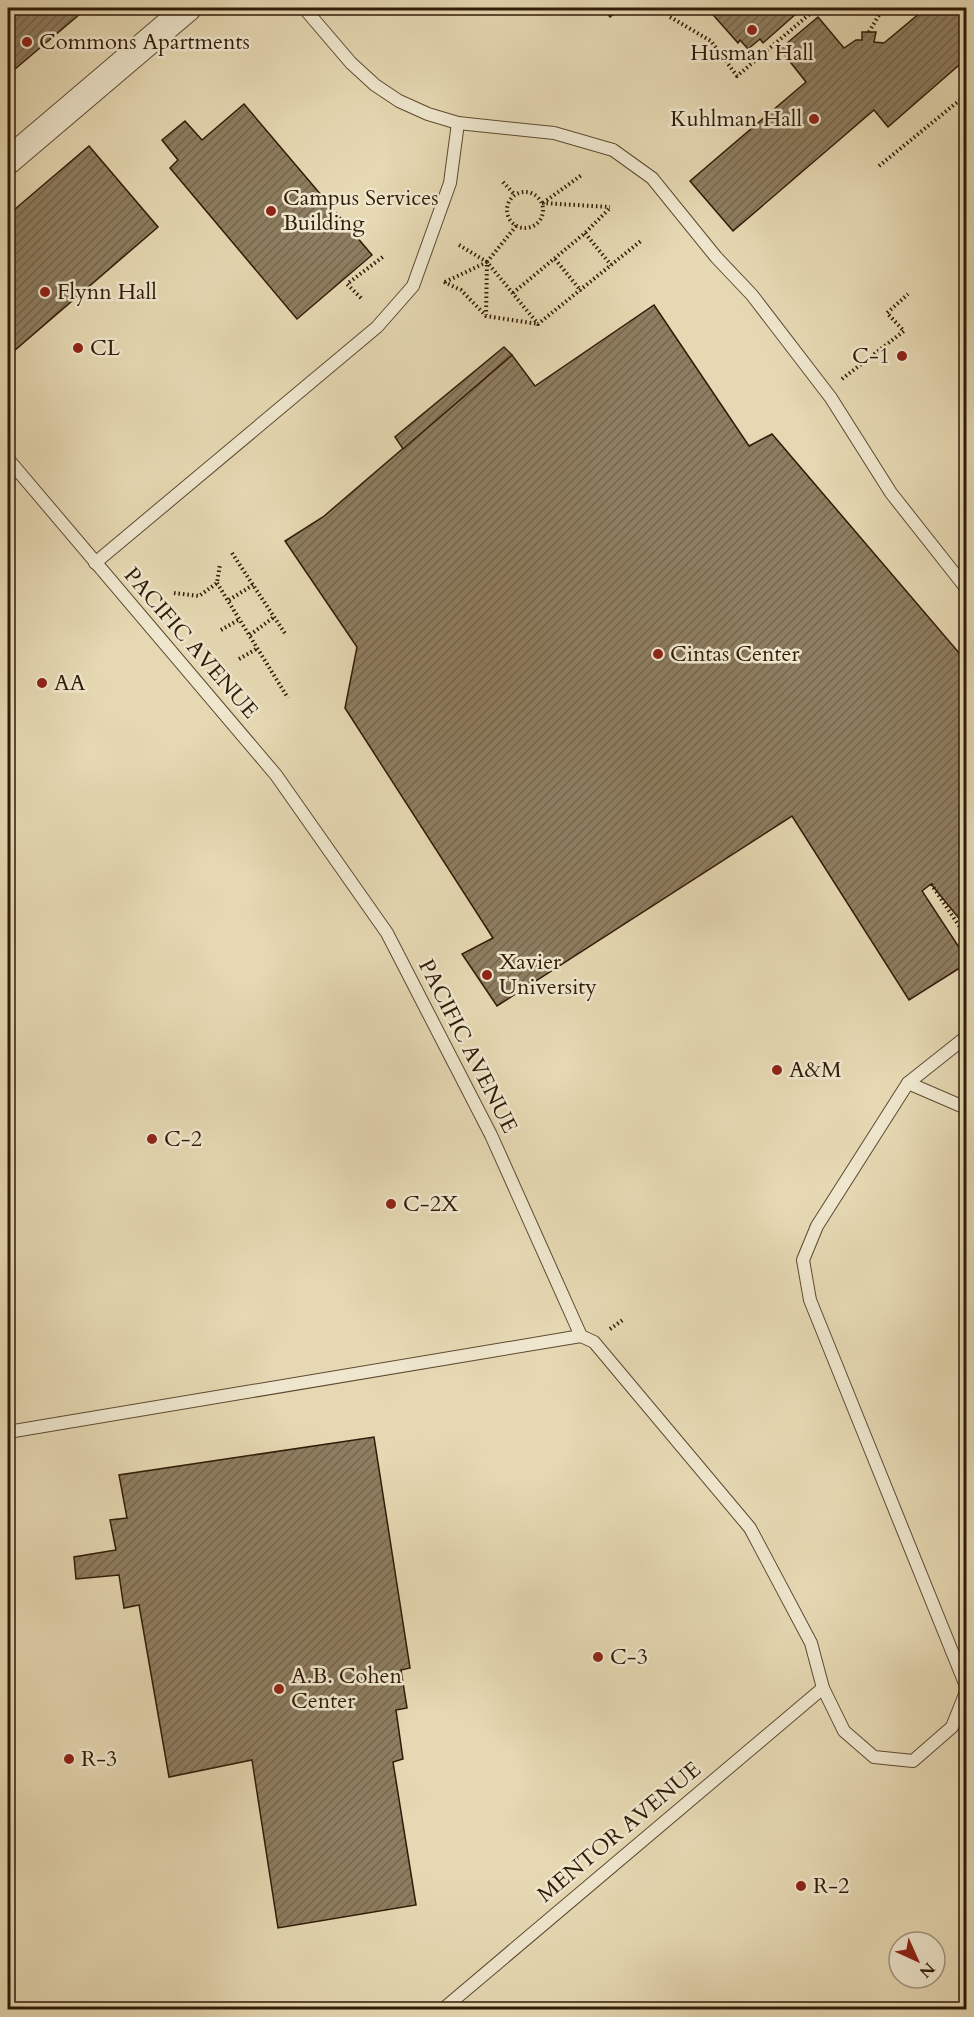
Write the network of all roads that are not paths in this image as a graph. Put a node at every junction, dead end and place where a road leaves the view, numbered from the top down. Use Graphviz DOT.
graph roads {
  1 [pos="188,8"];
  2 [pos="304,8"];
  3 [pos="458,123"];
  4 [pos="8,161"];
  5 [pos="8,459"];
  6 [pos="95,563"];
  7 [pos="966,588"];
  8 [pos="966,1037"];
  9 [pos="908,1083"];
  10 [pos="966,1108"];
  11 [pos="581,1336"];
  12 [pos="8,1432"];
  13 [pos="966,1686"];
  14 [pos="823,1688"];
  15 [pos="966,1692"];
  16 [pos="442,2010"];
  1 -- 4 [label="street"];
  2 -- 3 [label="lane"];
  3 -- 6 [label="lane"];
  3 -- 7 [label="lane"];
  5 -- 6 [label="lane, PACIFIC AVENUE"];
  6 -- 11 [label="lane, PACIFIC AVENUE"];
  8 -- 9 [label="lane"];
  9 -- 10 [label="lane"];
  9 -- 13 [label="lane"];
  11 -- 12 [label="lane"];
  11 -- 14 [label="lane, PACIFIC AVENUE"];
  14 -- 15 [label="lane, PACIFIC AVENUE"];
  14 -- 16 [label="lane, MENTOR AVENUE"];
}
